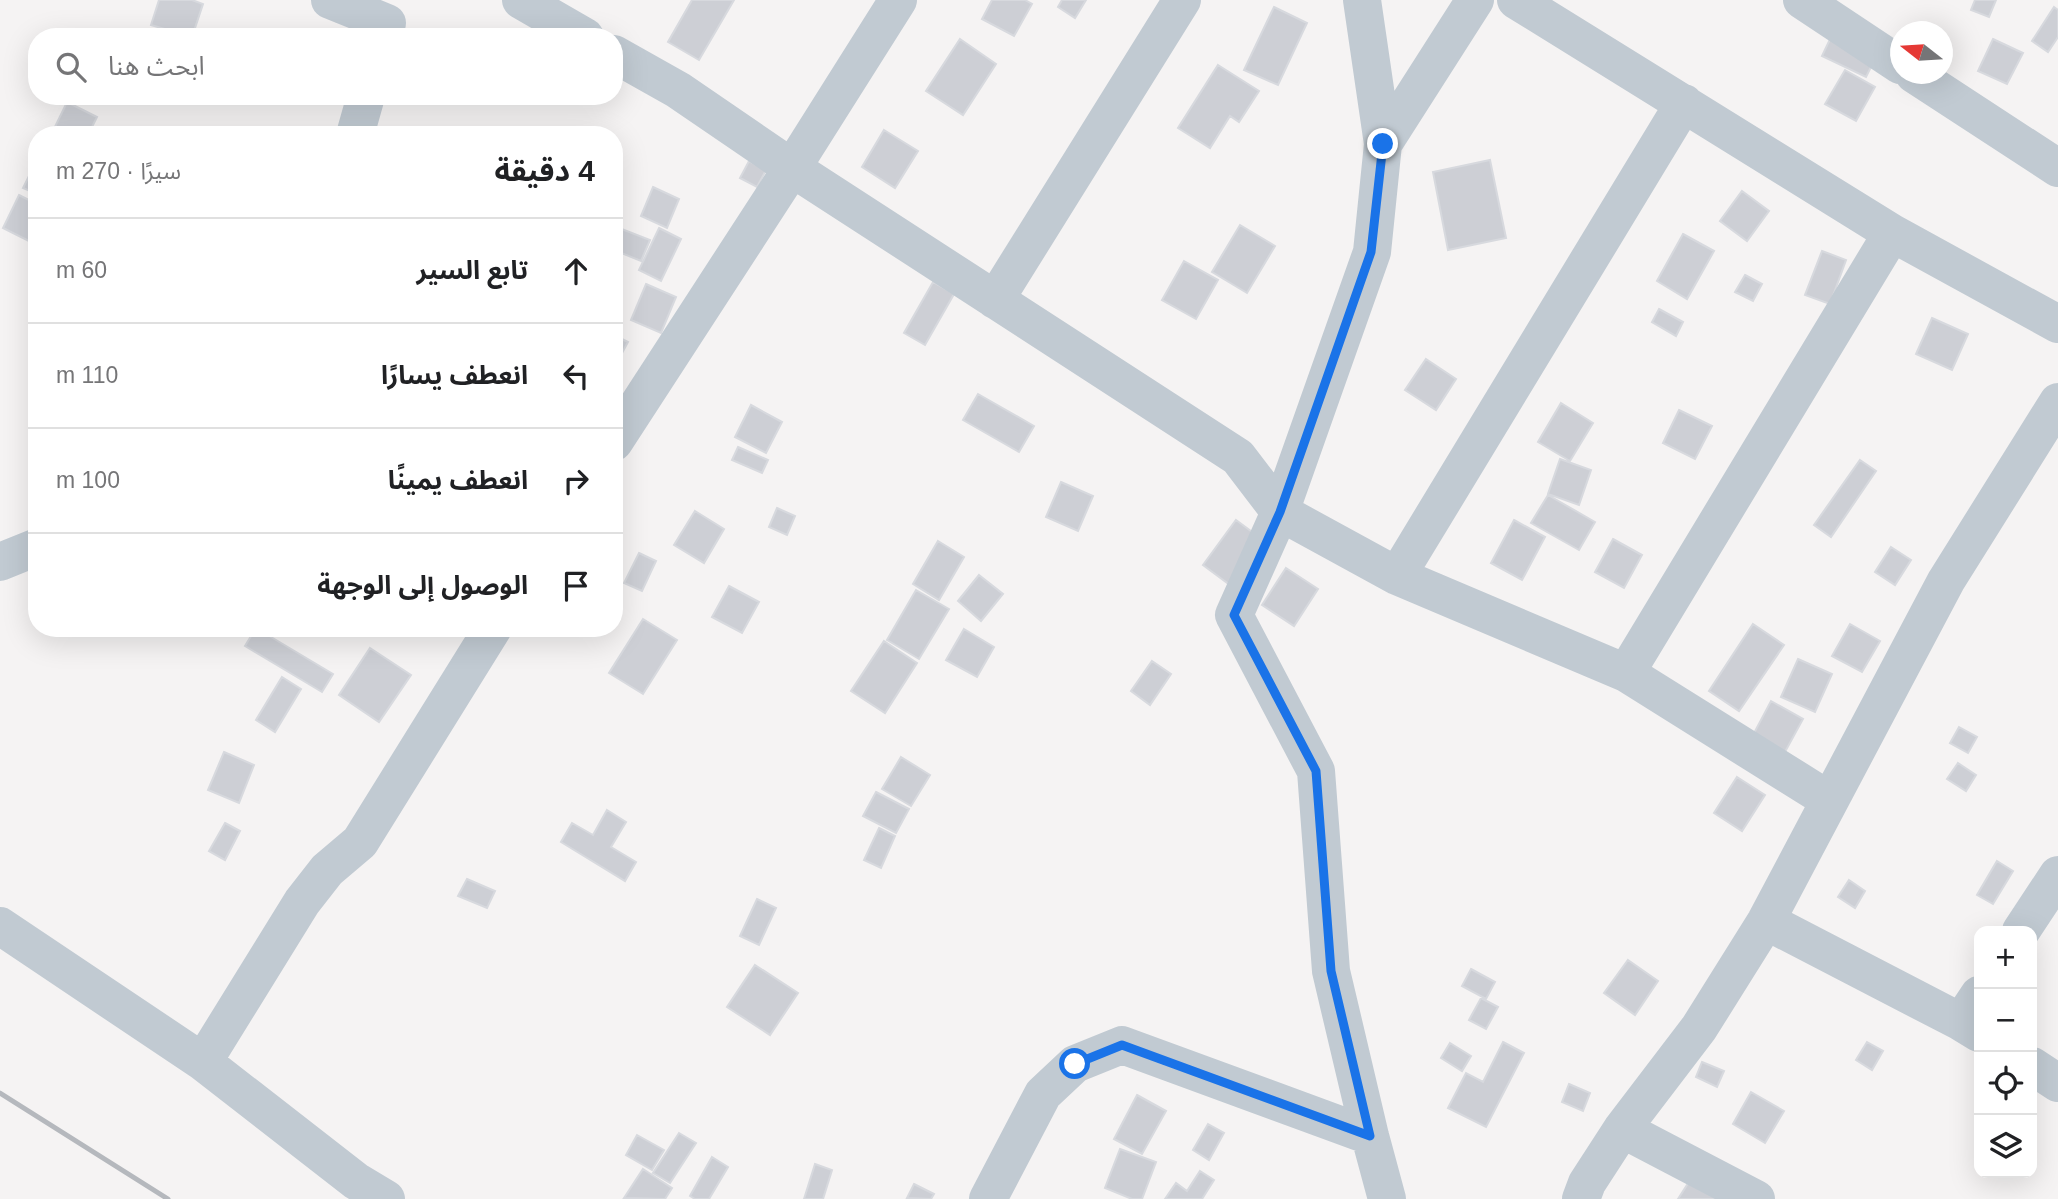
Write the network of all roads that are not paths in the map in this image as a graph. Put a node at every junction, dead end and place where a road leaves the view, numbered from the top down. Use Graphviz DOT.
graph roads {
  1 [pos="330,0"];
  2 [pos="521,0"];
  3 [pos="898,0"];
  4 [pos="1182,0"];
  5 [pos="1362,0"];
  6 [pos="1475,0"];
  7 [pos="1516,0"];
  8 [pos="1802,0"];
  9 [pos="387,20"];
  10 [pos="569,28"];
  11 [pos="1890,58"];
  12 [pos="623,59"];
  13 [pos="1929,84"];
  14 [pos="1684,103"];
  15 [pos="363,105"];
  16 [pos="358,126"];
  17 [pos="1383,144"];
  18 [pos="792,168"];
  19 [pos="2058,168"];
  20 [pos="1892,233"];
  21 [pos="995,300"];
  22 [pos="2058,324"];
  23 [pos="2058,402"];
  24 [pos="623,428"];
  25 [pos="1280,512"];
  26 [pos="28,551"];
  27 [pos="0,562"];
  28 [pos="1396,576"];
  29 [pos="487,637"];
  30 [pos="1626,673"];
  31 [pos="1829,800"];
  32 [pos="2058,875"];
  33 [pos="1766,921"];
  34 [pos="0,926"];
  35 [pos="2024,926"];
  36 [pos="1973,1016"];
  37 [pos="203,1062"];
  38 [pos="2037,1069"];
  39 [pos="2058,1083"];
  40 [pos="1622,1129"];
  41 [pos="1370,1136"];
  42 [pos="386,1199"];
  43 [pos="988,1199"];
  44 [pos="1387,1199"];
  45 [pos="1581,1199"];
  46 [pos="1756,1199"];
  1 -- 9 [label="street"];
  2 -- 10 [label="street"];
  3 -- 18 [label="street"];
  4 -- 21 [label="street"];
  5 -- 17 [label="street"];
  6 -- 17 [label="street"];
  7 -- 14 [label="street"];
  8 -- 11 [label="street"];
  12 -- 18 [label="street"];
  13 -- 19 [label="street"];
  14 -- 20 [label="street"];
  14 -- 28 [label="street"];
  15 -- 16 [label="street"];
  17 -- 25 [label="street"];
  18 -- 21 [label="street"];
  18 -- 24 [label="street"];
  20 -- 22 [label="street"];
  20 -- 30 [label="street"];
  21 -- 25 [label="street"];
  23 -- 31 [label="street"];
  25 -- 28 [label="street"];
  25 -- 41 [label="street"];
  26 -- 27 [label="street"];
  28 -- 30 [label="street"];
  29 -- 37 [label="street"];
  30 -- 31 [label="street"];
  31 -- 33 [label="street"];
  32 -- 35 [label="street"];
  33 -- 36 [label="street"];
  33 -- 40 [label="street"];
  34 -- 37 [label="street"];
  37 -- 42 [label="street"];
  38 -- 39 [label="street"];
  40 -- 45 [label="street"];
  40 -- 46 [label="street"];
  41 -- 43 [label="street"];
  41 -- 44 [label="street"];
}
